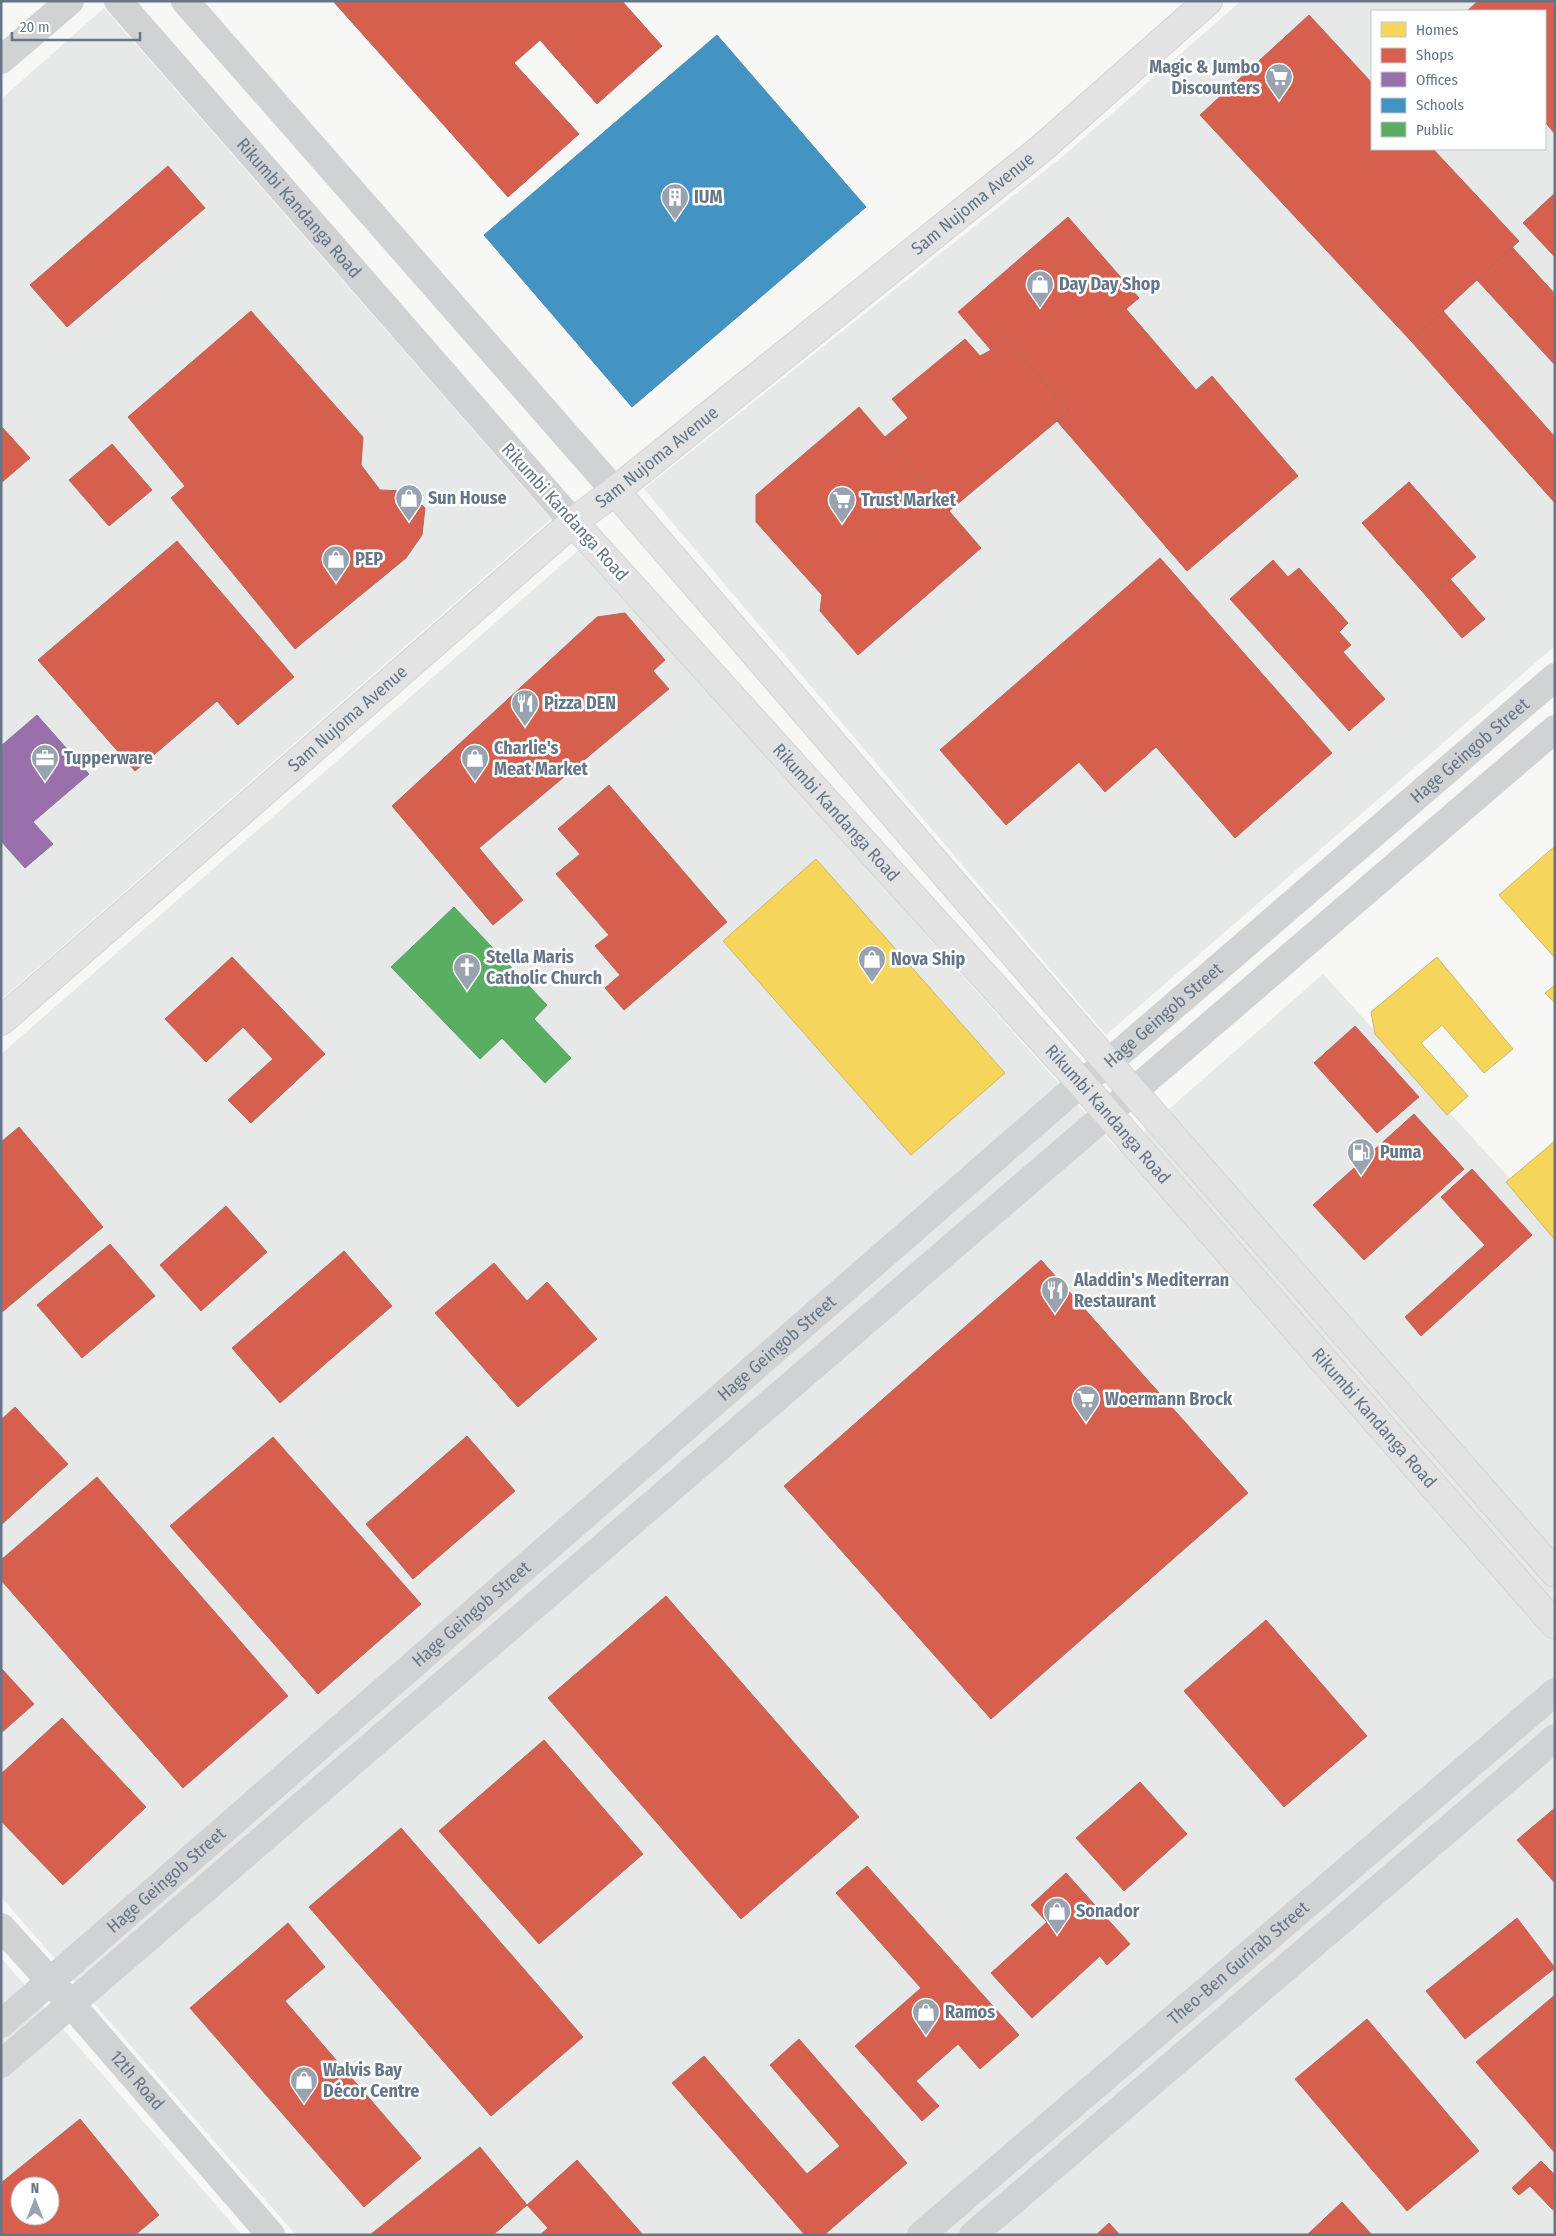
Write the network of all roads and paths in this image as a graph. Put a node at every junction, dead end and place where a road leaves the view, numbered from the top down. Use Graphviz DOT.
graph roads {
  1 [pos="70,1"];
  2 [pos="118,1"];
  3 [pos="185,1"];
  4 [pos="1208,1"];
  5 [pos="1,60"];
  6 [pos="615,491"];
  7 [pos="573,522"];
  8 [pos="1555,677"];
  9 [pos="1555,728"];
  10 [pos="1,1021"];
  11 [pos="1108,1063"];
  12 [pos="1081,1083"];
  13 [pos="1132,1090"];
  14 [pos="1107,1113"];
  15 [pos="1555,1573"];
  16 [pos="1555,1626"];
  17 [pos="1555,1692"];
  18 [pos="1555,1738"];
  19 [pos="1,1927"];
  20 [pos="51,1981"];
  21 [pos="71,2004"];
  22 [pos="1,2024"];
  23 [pos="1,2064"];
  24 [pos="271,2235"];
  25 [pos="921,2235"];
  26 [pos="973,2235"];
  1 -- 5 [label="street"];
  2 -- 7 [label="street, Rikumbi Kandanga Road"];
  3 -- 6 [label="street, Rikumbi Kandanga Road"];
  4 -- 6 [label="main road, Sam Nujoma Avenue"];
  6 -- 7 [label="main road, Sam Nujoma Avenue"];
  6 -- 11 [label="main road, Rikumbi Kandanga Road"];
  7 -- 10 [label="main road, Sam Nujoma Avenue"];
  7 -- 12 [label="main road, Rikumbi Kandanga Road"];
  8 -- 11 [label="street, Hage Geingob Street"];
  9 -- 13 [label="street, Hage Geingob Street"];
  11 -- 12 [label="street, Hage Geingob Street"];
  11 -- 13 [label="main road, Rikumbi Kandanga Road"];
  12 -- 14 [label="main road, Rikumbi Kandanga Road"];
  12 -- 20 [label="street, Hage Geingob Street"];
  13 -- 14 [label="street, Hage Geingob Street"];
  13 -- 15 [label="main road, Rikumbi Kandanga Road"];
  14 -- 16 [label="main road, Rikumbi Kandanga Road"];
  14 -- 21 [label="street, Hage Geingob Street"];
  17 -- 25 [label="street, Theo-Ben Gurirab Street"];
  18 -- 26 [label="street, Theo-Ben Gurirab Street"];
  19 -- 20 [label="street, 12th Road"];
  20 -- 21 [label="street, 12th Road"];
  20 -- 22 [label="street, Hage Geingob Street"];
  21 -- 23 [label="street, Hage Geingob Street"];
  21 -- 24 [label="street, 12th Road"];
}
